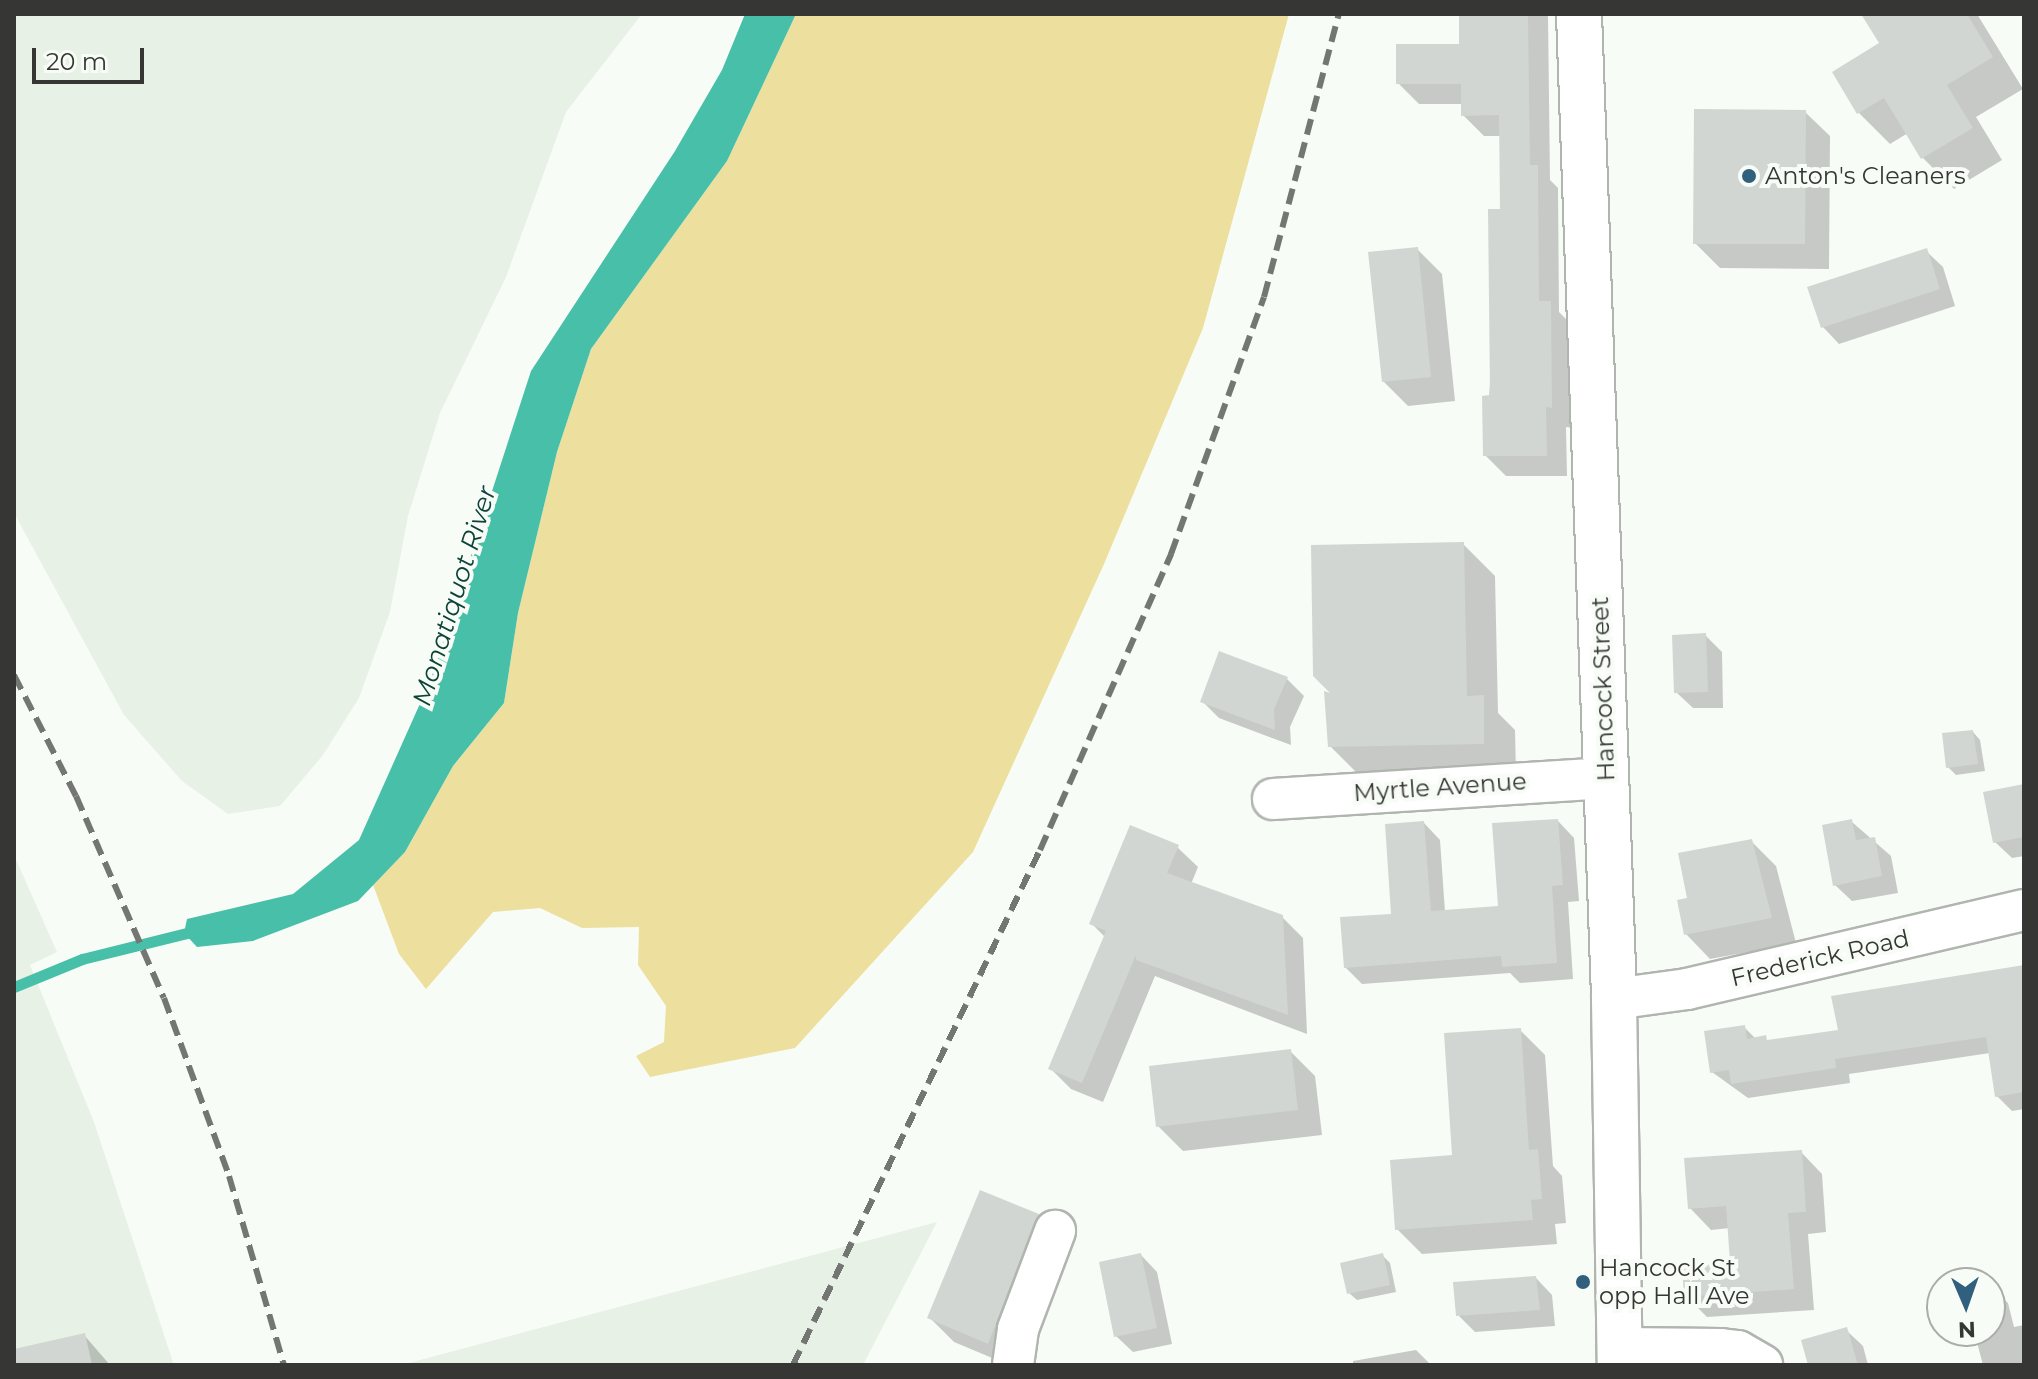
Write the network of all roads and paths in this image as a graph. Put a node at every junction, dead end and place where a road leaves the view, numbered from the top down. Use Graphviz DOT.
graph roads {
  1 [pos="1579,14"];
  2 [pos="1607,778"];
  3 [pos="1273,799"];
  4 [pos="2024,910"];
  5 [pos="1614,999"];
  6 [pos="1055,1231"];
  7 [pos="1620,1357"];
  8 [pos="1013,1365"];
  9 [pos="1762,1365"];
  1 -- 2 [label="main road, Hancock Street"];
  2 -- 3 [label="street, Myrtle Avenue"];
  2 -- 5 [label="main road, Hancock Street"];
  4 -- 5 [label="street, Frederick Road"];
  5 -- 7 [label="main road, Hancock Street"];
  6 -- 8 [label="street"];
  7 -- 9 [label="street"];
}
